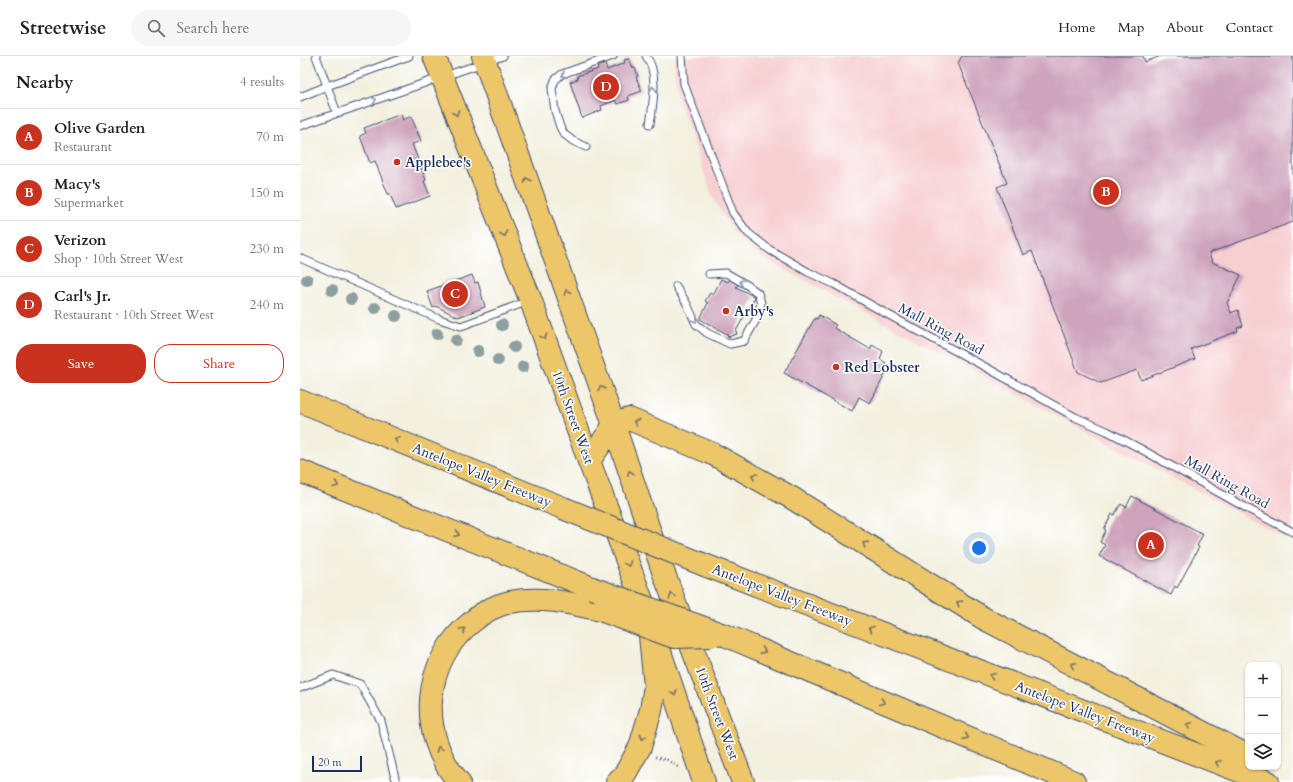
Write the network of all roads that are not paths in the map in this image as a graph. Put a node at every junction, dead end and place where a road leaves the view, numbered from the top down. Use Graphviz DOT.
graph roads {
  1 [pos="316,56"];
  2 [pos="408,56"];
  3 [pos="434,56"];
  4 [pos="613,56"];
  5 [pos="646,56"];
  6 [pos="682,56"];
  7 [pos="490,58"];
  8 [pos="442,77"];
  9 [pos="326,86"];
  10 [pos="300,97"];
  11 [pos="337,113"];
  12 [pos="650,124"];
  13 [pos="300,126"];
  14 [pos="586,147"];
  15 [pos="300,258"];
  16 [pos="709,274"];
  17 [pos="676,286"];
  18 [pos="531,301"];
  19 [pos="300,401"];
  20 [pos="614,425"];
  21 [pos="590,461"];
  22 [pos="300,471"];
  23 [pos="1293,532"];
  24 [pos="648,616"];
  25 [pos="727,636"];
  26 [pos="300,688"];
  27 [pos="1245,754"];
  28 [pos="1266,770"];
  29 [pos="396,782"];
  30 [pos="460,782"];
  31 [pos="617,782"];
  32 [pos="704,782"];
  33 [pos="743,782"];
  34 [pos="1074,782"];
  35 [pos="1268,782"];
  36 [pos="1280,782"];
  1 -- 9 [label="lane"];
  2 -- 9 [label="lane"];
  3 -- 8 [label="main road, 10th Street West"];
  4 -- 14 [label="lane, one-way"];
  12 -- 5 [label="lane, one-way"];
  6 -- 23 [label="lane, Mall Ring Road"];
  7 -- 8 [label="lane"];
  20 -- 7 [label="main road, 10th Street West, one-way"];
  11 -- 8 [label="lane, one-way"];
  8 -- 18 [label="main road, 10th Street West, one-way"];
  9 -- 10 [label="lane"];
  9 -- 11 [label="lane"];
  11 -- 13 [label="lane"];
  15 -- 18 [label="lane"];
  17 -- 16 [label="lane, one-way"];
  18 -- 21 [label="main road, 10th Street West, one-way"];
  35 -- 19 [label="main road, Antelope Valley Freeway, one-way, bridge"];
  20 -- 21 [label="main road"];
  27 -- 20 [label="main road, one-way"];
  33 -- 20 [label="main road, 10th Street West, one-way"];
  21 -- 24 [label="main road, 10th Street West, one-way"];
  22 -- 25 [label="main road, one-way, bridge"];
  24 -- 31 [label="main road, one-way"];
  24 -- 32 [label="main road, 10th Street West, one-way"];
  30 -- 25 [label="main road, one-way, bridge"];
  25 -- 34 [label="main road, one-way"];
  26 -- 29 [label="lane"];
  28 -- 36 [label="main road"];
}
